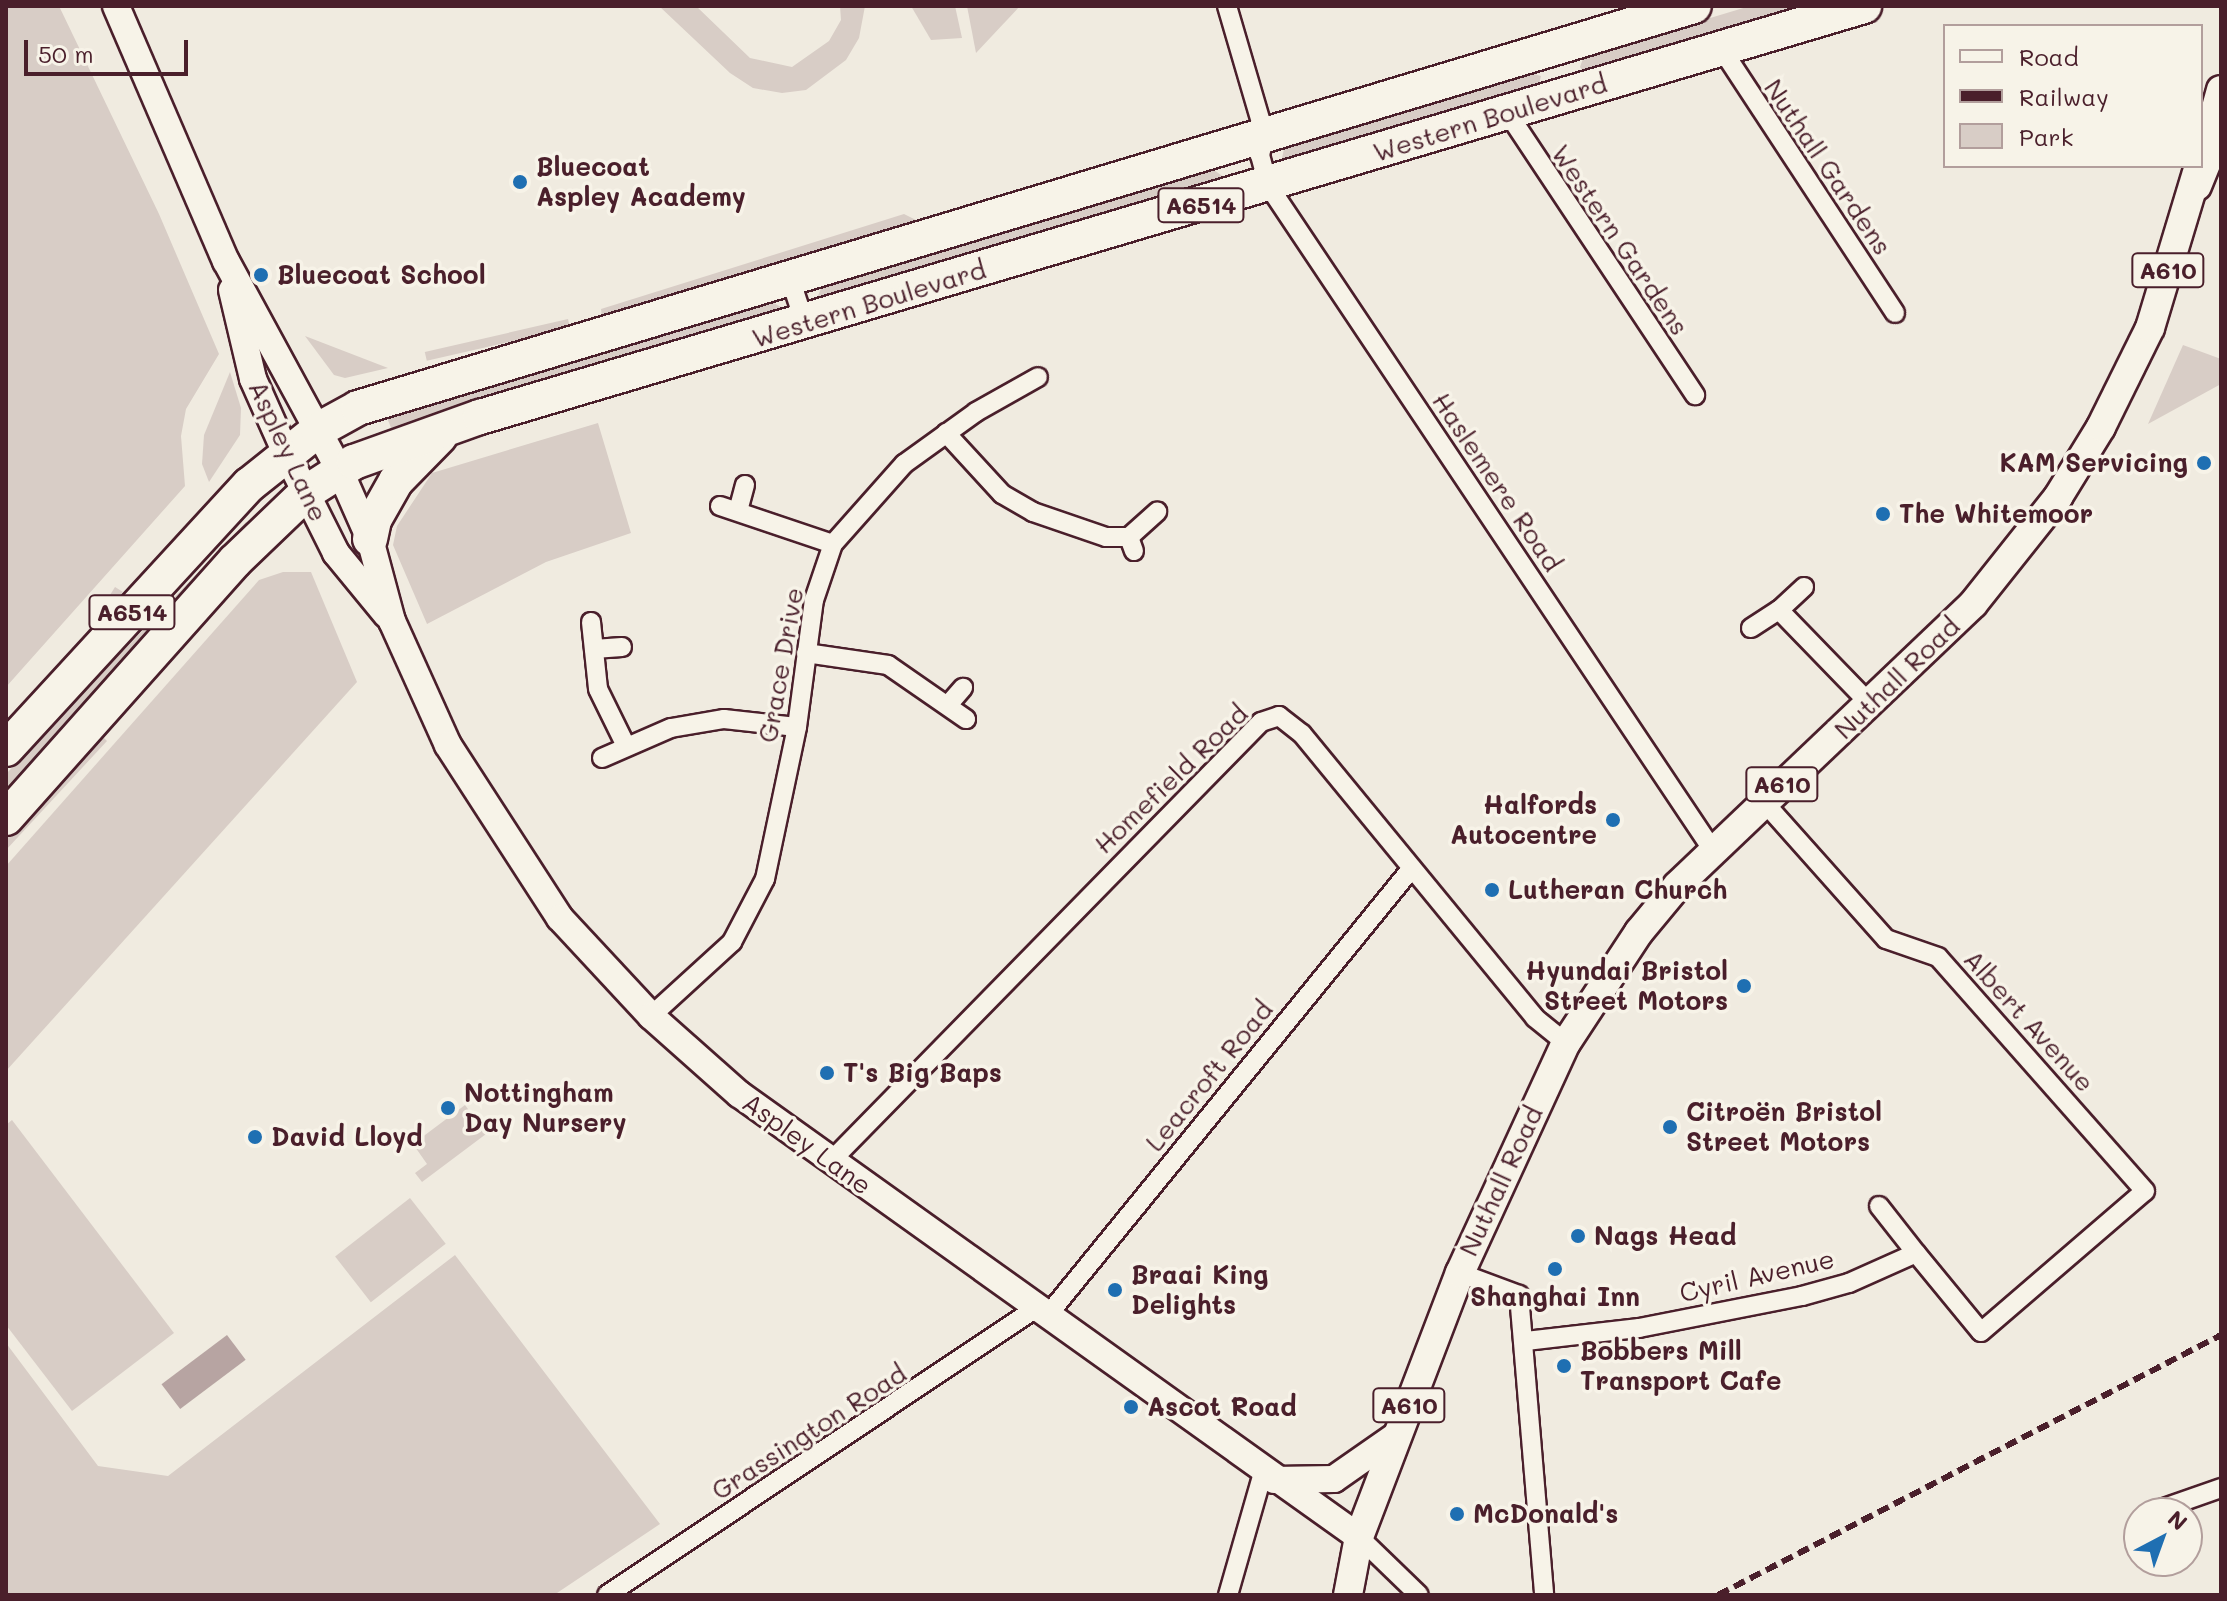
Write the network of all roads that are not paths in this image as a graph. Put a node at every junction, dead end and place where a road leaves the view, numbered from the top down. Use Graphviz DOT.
graph roads {
  1 [pos="116,6"];
  2 [pos="1227,6"];
  3 [pos="1694,6"];
  4 [pos="1864,6"];
  5 [pos="1721,48"];
  6 [pos="1549,49"];
  7 [pos="2221,90"];
  8 [pos="1563,96"];
  9 [pos="1507,112"];
  10 [pos="2221,127"];
  11 [pos="1265,136"];
  12 [pos="2203,153"];
  13 [pos="2198,168"];
  14 [pos="1268,185"];
  15 [pos="2186,213"];
  16 [pos="226,261"];
  17 [pos="790,278"];
  18 [pos="1895,313"];
  19 [pos="805,324"];
  20 [pos="1038,377"];
  21 [pos="1695,395"];
  22 [pos="452,426"];
  23 [pos="318,430"];
  24 [pos="946,433"];
  25 [pos="286,453"];
  26 [pos="339,469"];
  27 [pos="745,485"];
  28 [pos="307,492"];
  29 [pos="1157,512"];
  30 [pos="370,539"];
  31 [pos="833,544"];
  32 [pos="1804,587"];
  33 [pos="1779,610"];
  34 [pos="392,621"];
  35 [pos="591,622"];
  36 [pos="1751,628"];
  37 [pos="622,647"];
  38 [pos="594,649"];
  39 [pos="806,653"];
  40 [pos="963,688"];
  41 [pos="948,705"];
  42 [pos="1871,705"];
  43 [pos="966,719"];
  44 [pos="797,727"];
  45 [pos="626,746"];
  46 [pos="6,749"];
  47 [pos="602,758"];
  48 [pos="1763,801"];
  49 [pos="6,818"];
  50 [pos="1712,849"];
  51 [pos="1411,869"];
  52 [pos="651,1016"];
  53 [pos="1566,1043"];
  54 [pos="830,1162"];
  55 [pos="1879,1206"];
  56 [pos="1916,1253"];
  57 [pos="1460,1273"];
  58 [pos="1042,1312"];
  59 [pos="1526,1341"];
  60 [pos="1397,1435"];
  61 [pos="1268,1476"];
  62 [pos="2221,1488"];
  63 [pos="2195,1497"];
  64 [pos="1359,1537"];
  65 [pos="607,1595"];
  66 [pos="1228,1595"];
  67 [pos="1348,1595"];
  68 [pos="1419,1595"];
  69 [pos="1544,1595"];
  1 -- 16 [label="main road, Aspley Lane"];
  2 -- 11 [label="street, Haslemere Road"];
  3 -- 6 [label="highway, Western Boulevard / A6514"];
  4 -- 5 [label="highway, Western Boulevard / A6514"];
  5 -- 8 [label="highway, Western Boulevard / A6514"];
  5 -- 18 [label="street, Nuthall Gardens"];
  6 -- 8 [label="highway"];
  6 -- 11 [label="highway, Western Boulevard / A6514"];
  7 -- 12 [label="main road"];
  8 -- 9 [label="highway, Western Boulevard / A6514"];
  9 -- 14 [label="highway, Western Boulevard / A6514"];
  9 -- 21 [label="street, Western Gardens"];
  10 -- 15 [label="main road, Nuthall Road / A610"];
  11 -- 14 [label="street, Haslemere Road"];
  11 -- 17 [label="highway, Western Boulevard / A6514"];
  13 -- 15 [label="main road, Nuthall Road / A610"];
  14 -- 19 [label="highway, Western Boulevard / A6514"];
  14 -- 50 [label="street, Haslemere Road"];
  15 -- 42 [label="main road, Nuthall Road / A610"];
  16 -- 23 [label="main road, Aspley Lane"];
  16 -- 25 [label="main road, Aspley Lane"];
  17 -- 19 [label="street"];
  17 -- 23 [label="highway, Western Boulevard / A6514"];
  19 -- 22 [label="highway, Western Boulevard / A6514"];
  20 -- 24 [label="street, Grace Drive"];
  22 -- 26 [label="highway, Western Boulevard / A6514"];
  22 -- 30 [label="highway"];
  23 -- 25 [label="highway, Western Boulevard / A6514"];
  23 -- 26 [label="main road, Aspley Lane"];
  24 -- 29 [label="street"];
  24 -- 31 [label="street, Grace Drive"];
  25 -- 28 [label="main road, Aspley Lane"];
  25 -- 46 [label="highway, Western Boulevard / A6514"];
  26 -- 28 [label="highway, Western Boulevard / A6514"];
  26 -- 30 [label="main road, Aspley Lane"];
  27 -- 31 [label="street"];
  28 -- 34 [label="main road, Aspley Lane"];
  28 -- 49 [label="highway, Western Boulevard / A6514"];
  30 -- 34 [label="main road, Aspley Lane"];
  31 -- 39 [label="street, Grace Drive"];
  32 -- 33 [label="street"];
  33 -- 36 [label="street"];
  33 -- 42 [label="street"];
  34 -- 52 [label="main road, Aspley Lane"];
  35 -- 38 [label="street"];
  37 -- 38 [label="street"];
  38 -- 45 [label="street"];
  39 -- 41 [label="street"];
  39 -- 44 [label="street, Grace Drive"];
  40 -- 41 [label="street"];
  41 -- 43 [label="street"];
  42 -- 48 [label="main road, Nuthall Road / A610"];
  44 -- 45 [label="street"];
  44 -- 52 [label="street, Grace Drive"];
  45 -- 47 [label="street"];
  48 -- 50 [label="main road, Nuthall Road / A610"];
  48 -- 56 [label="street, Albert Avenue"];
  50 -- 53 [label="main road, Nuthall Road / A610"];
  51 -- 53 [label="street, Homefield Road"];
  51 -- 54 [label="street, Homefield Road"];
  51 -- 58 [label="street, Leacroft Road"];
  52 -- 54 [label="main road, Aspley Lane"];
  53 -- 57 [label="main road, Nuthall Road / A610"];
  54 -- 58 [label="main road, Aspley Lane"];
  55 -- 56 [label="street"];
  56 -- 59 [label="street, Cyril Avenue"];
  57 -- 59 [label="street, Nuthall Road"];
  57 -- 60 [label="main road, Nuthall Road / A610"];
  58 -- 61 [label="main road, Aspley Lane"];
  58 -- 65 [label="street, Grassington Road"];
  59 -- 69 [label="street, Nuthall Road"];
  60 -- 61 [label="main road"];
  60 -- 64 [label="main road, Nuthall Road / A610"];
  61 -- 64 [label="main road, Aspley Lane"];
  61 -- 66 [label="street"];
  62 -- 63 [label="street"];
  64 -- 67 [label="main road, A610"];
  64 -- 68 [label="street"];
}
